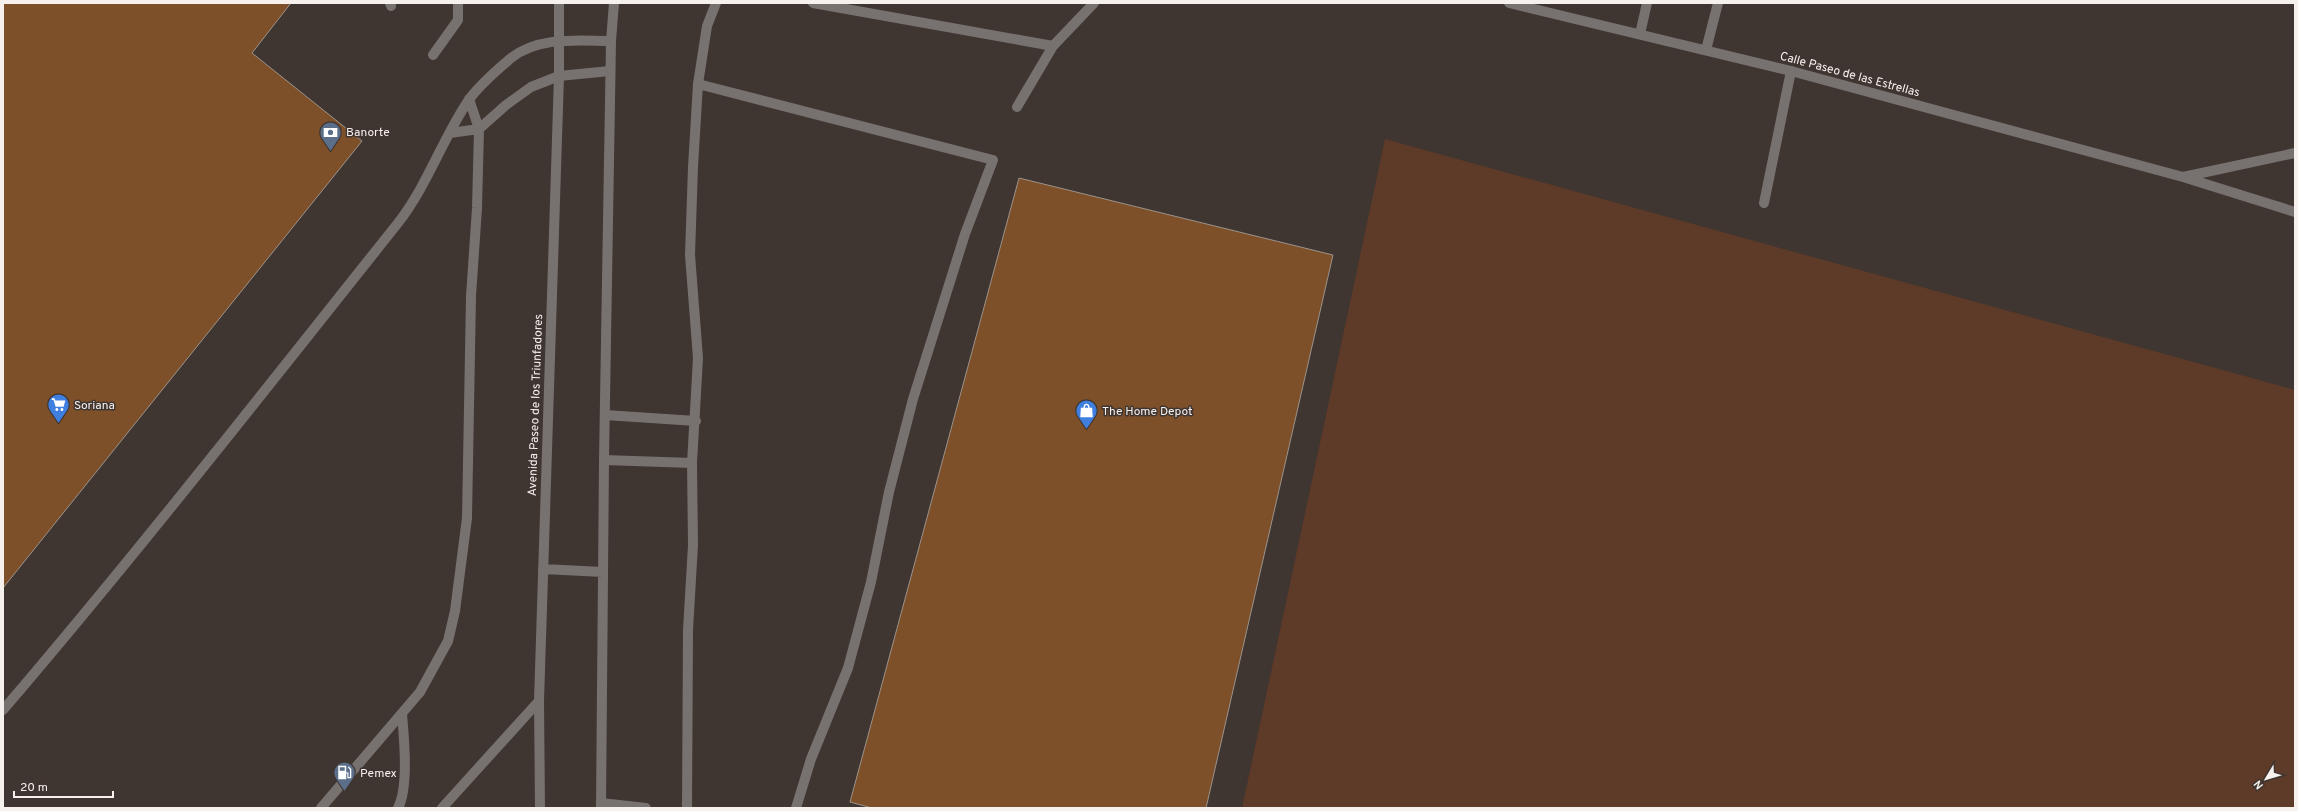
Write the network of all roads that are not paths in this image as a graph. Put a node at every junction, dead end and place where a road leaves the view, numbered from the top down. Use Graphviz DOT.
graph roads {
  1 [pos="458,3"];
  2 [pos="559,3"];
  3 [pos="614,3"];
  4 [pos="716,3"];
  5 [pos="813,3"];
  6 [pos="1094,3"];
  7 [pos="1509,3"];
  8 [pos="1647,3"];
  9 [pos="1718,3"];
  10 [pos="1640,34"];
  11 [pos="558,41"];
  12 [pos="611,41"];
  13 [pos="1053,46"];
  14 [pos="1706,50"];
  15 [pos="434,55"];
  16 [pos="610,71"];
  17 [pos="1791,71"];
  18 [pos="558,76"];
  19 [pos="698,84"];
  20 [pos="469,99"];
  21 [pos="1016,107"];
  22 [pos="478,129"];
  23 [pos="450,133"];
  24 [pos="2295,153"];
  25 [pos="2183,177"];
  26 [pos="1764,203"];
  27 [pos="2295,212"];
  28 [pos="605,415"];
  29 [pos="696,421"];
  30 [pos="604,460"];
  31 [pos="692,463"];
  32 [pos="543,569"];
  33 [pos="603,572"];
  34 [pos="539,701"];
  35 [pos="3,710"];
  36 [pos="402,714"];
  37 [pos="601,806"];
  38 [pos="321,808"];
  39 [pos="398,808"];
  40 [pos="442,808"];
  41 [pos="540,808"];
  42 [pos="646,808"];
  43 [pos="687,808"];
  44 [pos="796,808"];
  1 -- 15 [label="street"];
  2 -- 11 [label="street, Avenida Paseo de los Triunfadores"];
  3 -- 12 [label="street"];
  4 -- 19 [label="street"];
  5 -- 13 [label="street"];
  6 -- 13 [label="street"];
  7 -- 10 [label="street, Calle Paseo de las Estrellas"];
  8 -- 10 [label="street"];
  9 -- 14 [label="street"];
  10 -- 14 [label="street, Calle Paseo de las Estrellas"];
  11 -- 12 [label="street"];
  11 -- 18 [label="street, Avenida Paseo de los Triunfadores"];
  11 -- 20 [label="street"];
  12 -- 16 [label="street"];
  13 -- 21 [label="street"];
  14 -- 17 [label="street, Calle Paseo de las Estrellas"];
  16 -- 18 [label="street"];
  16 -- 28 [label="street"];
  17 -- 25 [label="street, Calle Paseo de las Estrellas"];
  17 -- 26 [label="street"];
  18 -- 22 [label="street"];
  18 -- 32 [label="street, Avenida Paseo de los Triunfadores"];
  19 -- 29 [label="street"];
  19 -- 44 [label="street"];
  20 -- 22 [label="street"];
  20 -- 23 [label="street"];
  22 -- 23 [label="street"];
  22 -- 36 [label="street"];
  23 -- 35 [label="street"];
  24 -- 25 [label="street, Calle Paseo de las Estrellas"];
  25 -- 27 [label="street, Calle Paseo de las Estrellas"];
  28 -- 29 [label="street"];
  28 -- 30 [label="street"];
  29 -- 31 [label="street"];
  30 -- 31 [label="street"];
  30 -- 33 [label="street"];
  31 -- 43 [label="street"];
  32 -- 33 [label="street"];
  32 -- 34 [label="street, Avenida Paseo de los Triunfadores"];
  33 -- 37 [label="street"];
  34 -- 40 [label="street"];
  34 -- 41 [label="street, Avenida Paseo de los Triunfadores"];
  36 -- 38 [label="street"];
  36 -- 39 [label="street"];
  37 -- 42 [label="street"];
}
